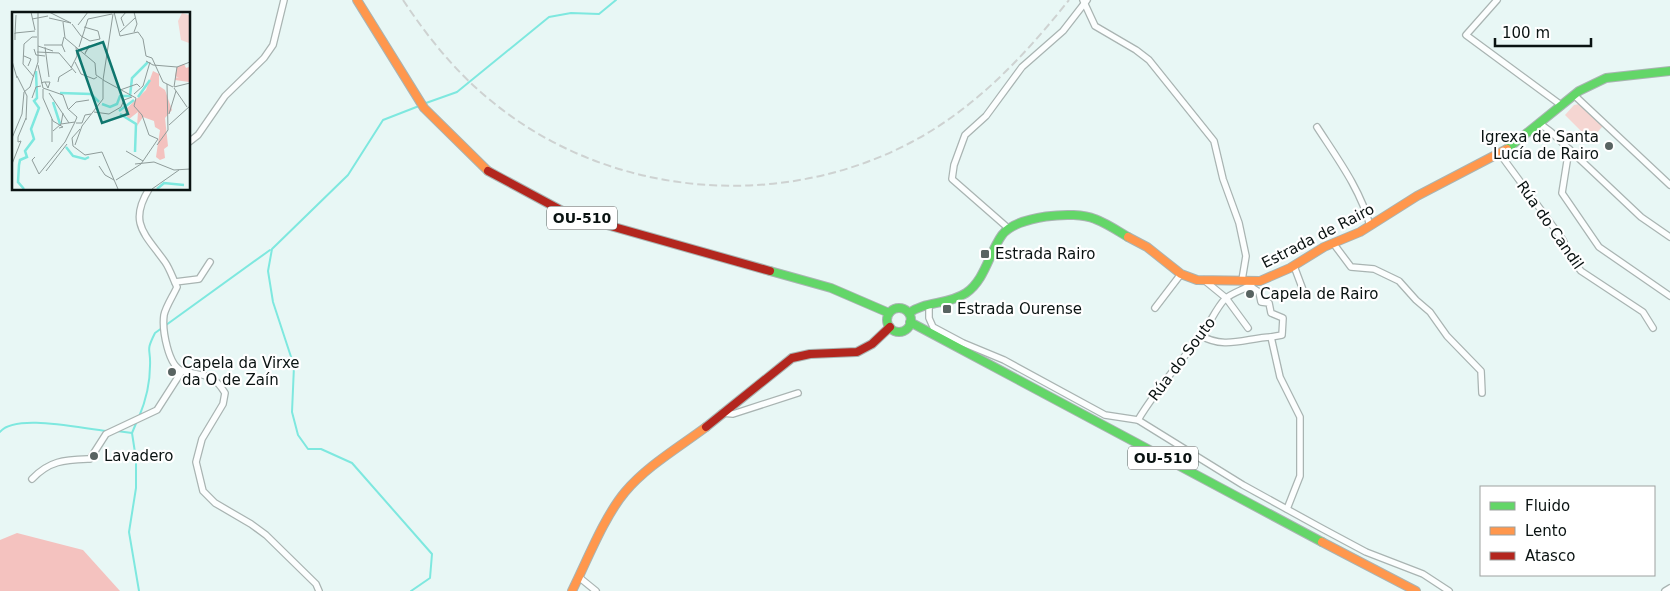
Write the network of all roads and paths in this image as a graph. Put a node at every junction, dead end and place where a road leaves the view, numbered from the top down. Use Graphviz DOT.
graph roads {
  1 [pos="284,0"];
  2 [pos="357,0"];
  3 [pos="1497,0"];
  4 [pos="1085,1"];
  5 [pos="1670,71"];
  6 [pos="1574,95"];
  7 [pos="1561,105"];
  8 [pos="1539,124"];
  9 [pos="1317,127"];
  10 [pos="190,141"];
  11 [pos="1569,149"];
  12 [pos="1500,154"];
  13 [pos="1670,185"];
  14 [pos="149,190"];
  15 [pos="1370,226"];
  16 [pos="1008,228"];
  17 [pos="1670,237"];
  18 [pos="1333,243"];
  19 [pos="210,262"];
  20 [pos="1294,266"];
  21 [pos="1181,274"];
  22 [pos="1204,280"];
  23 [pos="1242,280"];
  24 [pos="175,282"];
  25 [pos="1252,283"];
  26 [pos="1303,290"];
  27 [pos="1670,296"];
  28 [pos="1226,298"];
  29 [pos="929,305"];
  30 [pos="1155,308"];
  31 [pos="889,313"];
  32 [pos="909,313"];
  33 [pos="910,322"];
  34 [pos="890,327"];
  35 [pos="1248,328"];
  36 [pos="1653,328"];
  37 [pos="1200,336"];
  38 [pos="1271,337"];
  39 [pos="182,371"];
  40 [pos="798,393"];
  41 [pos="1482,393"];
  42 [pos="722,413"];
  43 [pos="1138,420"];
  44 [pos="32,479"];
  45 [pos="1287,509"];
  46 [pos="580,578"];
  47 [pos="1670,588"];
  48 [pos="319,591"];
  49 [pos="572,591"];
  50 [pos="596,591"];
  51 [pos="1416,591"];
  52 [pos="1449,591"];
  53 [pos="1665,591"];
  1 -- 10 [label="street"];
  2 -- 31 [label="street, OU-510"];
  3 -- 7 [label="street"];
  4 -- 16 [label="street"];
  4 -- 23 [label="street"];
  5 -- 6 [label="street, Estrada de Rairo"];
  6 -- 7 [label="street, Estrada de Rairo"];
  6 -- 13 [label="street"];
  7 -- 8 [label="street, Estrada de Rairo"];
  8 -- 11 [label="street"];
  8 -- 12 [label="street, Estrada de Rairo"];
  9 -- 15 [label="street"];
  11 -- 17 [label="street"];
  11 -- 27 [label="street"];
  12 -- 15 [label="street, Estrada de Rairo"];
  12 -- 36 [label="street, Rúa do Candil"];
  14 -- 24 [label="street"];
  15 -- 18 [label="street, Estrada de Rairo"];
  16 -- 21 [label="street, Estrada de Rairo"];
  16 -- 29 [label="street"];
  18 -- 20 [label="street, Estrada de Rairo"];
  18 -- 41 [label="street"];
  19 -- 24 [label="street"];
  20 -- 25 [label="street, Estrada de Rairo"];
  20 -- 26 [label="street"];
  21 -- 22 [label="street, Estrada de Rairo"];
  21 -- 30 [label="street"];
  22 -- 23 [label="street, Estrada de Rairo"];
  22 -- 28 [label="street"];
  23 -- 25 [label="street, Estrada de Rairo"];
  24 -- 39 [label="street"];
  25 -- 28 [label="street"];
  25 -- 38 [label="street"];
  28 -- 35 [label="street"];
  28 -- 37 [label="street, Rúa do Souto"];
  29 -- 32 [label="street"];
  29 -- 43 [label="street"];
  31 -- 32 [label="street, OU-510"];
  31 -- 34 [label="street"];
  32 -- 33 [label="street"];
  33 -- 34 [label="street"];
  33 -- 51 [label="street, OU-510"];
  34 -- 42 [label="street"];
  37 -- 38 [label="street"];
  37 -- 43 [label="street, Rúa do Souto"];
  38 -- 45 [label="street"];
  39 -- 44 [label="street"];
  39 -- 48 [label="street"];
  40 -- 42 [label="street"];
  42 -- 46 [label="street"];
  43 -- 45 [label="street"];
  45 -- 52 [label="street"];
  46 -- 49 [label="street"];
  46 -- 50 [label="street"];
  47 -- 53 [label="street"];
}
